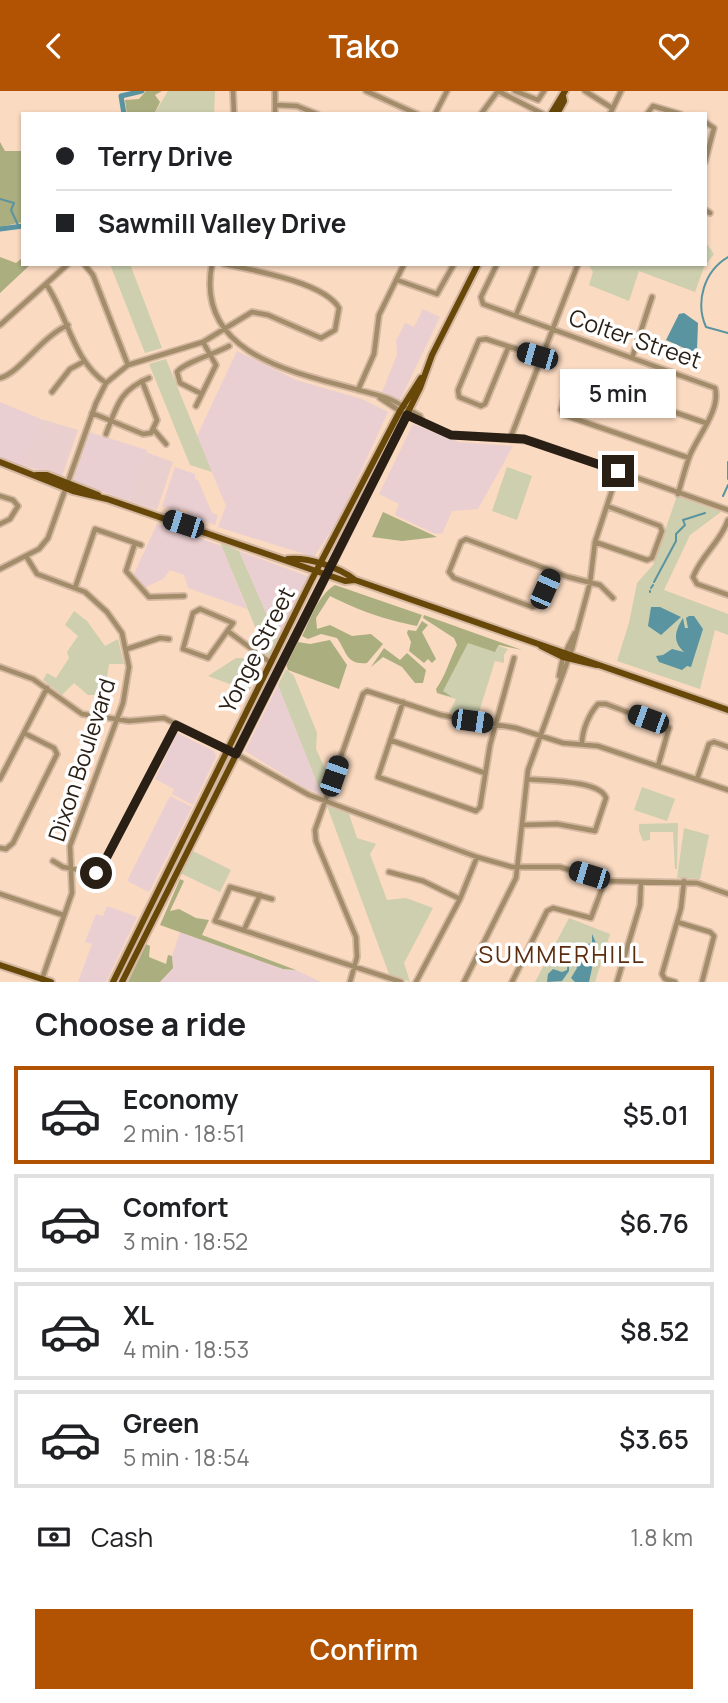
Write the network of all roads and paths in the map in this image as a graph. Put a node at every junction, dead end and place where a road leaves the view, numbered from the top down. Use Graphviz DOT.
graph roads {
  1 [pos="233,91"];
  2 [pos="275,91"];
  3 [pos="366,91"];
  4 [pos="447,91"];
  5 [pos="498,91"];
  6 [pos="515,91"];
  7 [pos="544,91"];
  8 [pos="585,91"];
  9 [pos="621,91"];
  10 [pos="564,94"];
  11 [pos="275,105"];
  12 [pos="612,108"];
  13 [pos="233,112"];
  14 [pos="275,112"];
  15 [pos="312,112"];
  16 [pos="413,112"];
  17 [pos="436,112"];
  18 [pos="482,112"];
  19 [pos="539,112"];
  20 [pos="552,112"];
  21 [pos="558,112"];
  22 [pos="611,112"];
  23 [pos="648,112"];
  24 [pos="674,112"];
  25 [pos="707,123"];
  26 [pos="707,155"];
  27 [pos="66,266"];
  28 [pos="86,266"];
  29 [pos="212,266"];
  30 [pos="234,266"];
  31 [pos="403,266"];
  32 [pos="453,266"];
  33 [pos="477,266"];
  34 [pos="496,266"];
  35 [pos="536,266"];
  36 [pos="577,266"];
  37 [pos="397,280"];
  38 [pos="46,283"];
  39 [pos="652,297"];
  40 [pos="516,315"];
  41 [pos="0,325"];
  42 [pos="68,325"];
  43 [pos="224,328"];
  44 [pos="552,328"];
  45 [pos="203,342"];
  46 [pos="229,346"];
  47 [pos="508,348"];
  48 [pos="212,356"];
  49 [pos="541,358"];
  50 [pos="632,358"];
  51 [pos="83,362"];
  52 [pos="128,365"];
  53 [pos="0,378"];
  54 [pos="149,378"];
  55 [pos="142,381"];
  56 [pos="106,383"];
  57 [pos="358,390"];
  58 [pos="52,392"];
  59 [pos="202,394"];
  60 [pos="196,406"];
  61 [pos="404,410"];
  62 [pos="92,414"];
  63 [pos="110,422"];
  64 [pos="706,423"];
  65 [pos="154,430"];
  66 [pos="106,434"];
  67 [pos="510,439"];
  68 [pos="166,444"];
  69 [pos="689,458"];
  70 [pos="0,462"];
  71 [pos="618,471"];
  72 [pos="66,486"];
  73 [pos="678,494"];
  74 [pos="0,496"];
  75 [pos="607,506"];
  76 [pos="728,510"];
  77 [pos="728,520"];
  78 [pos="0,524"];
  79 [pos="594,542"];
  80 [pos="135,543"];
  81 [pos="141,545"];
  82 [pos="26,556"];
  83 [pos="319,568"];
  84 [pos="0,569"];
  85 [pos="328,571"];
  86 [pos="552,572"];
  87 [pos="590,583"];
  88 [pos="75,588"];
  89 [pos="728,595"];
  90 [pos="184,596"];
  91 [pos="612,598"];
  92 [pos="229,632"];
  93 [pos="169,639"];
  94 [pos="127,649"];
  95 [pos="566,655"];
  96 [pos="514,658"];
  97 [pos="271,663"];
  98 [pos="0,667"];
  99 [pos="47,688"];
  100 [pos="403,702"];
  101 [pos="728,710"];
  102 [pos="116,719"];
  103 [pos="495,724"];
  104 [pos="176,725"];
  105 [pos="24,733"];
  106 [pos="539,735"];
  107 [pos="390,740"];
  108 [pos="582,744"];
  109 [pos="728,747"];
  110 [pos="227,749"];
  111 [pos="236,754"];
  112 [pos="658,766"];
  113 [pos="485,773"];
  114 [pos="0,779"];
  115 [pos="527,779"];
  116 [pos="697,779"];
  117 [pos="728,790"];
  118 [pos="325,801"];
  119 [pos="523,825"];
  120 [pos="0,848"];
  121 [pos="477,857"];
  122 [pos="53,862"];
  123 [pos="519,867"];
  124 [pos="71,868"];
  125 [pos="389,872"];
  126 [pos="605,881"];
  127 [pos="684,881"];
  128 [pos="641,882"];
  129 [pos="0,894"];
  130 [pos="728,894"];
  131 [pos="260,895"];
  132 [pos="272,899"];
  133 [pos="460,899"];
  134 [pos="63,915"];
  135 [pos="677,922"];
  136 [pos="244,930"];
  137 [pos="0,965"];
  138 [pos="354,967"];
  139 [pos="42,979"];
  140 [pos="51,982"];
  141 [pos="113,982"];
  142 [pos="122,982"];
  143 [pos="350,982"];
  144 [pos="401,982"];
  145 [pos="416,982"];
  146 [pos="464,982"];
  147 [pos="512,982"];
  148 [pos="617,982"];
  149 [pos="675,982"];
  150 [pos="702,982"];
  1 -- 13 [label="street"];
  2 -- 11 [label="street"];
  3 -- 16 [label="street"];
  4 -- 17 [label="street"];
  5 -- 18 [label="street"];
  5 -- 19 [label="street"];
  6 -- 7 [label="street"];
  8 -- 12 [label="street"];
  9 -- 12 [label="street"];
  10 -- 20 [label="main road"];
  10 -- 21 [label="main road"];
  11 -- 14 [label="street"];
  11 -- 15 [label="street"];
  12 -- 22 [label="street"];
  23 -- 24 [label="street"];
  25 -- 26 [label="street"];
  27 -- 38 [label="street"];
  28 -- 52 [label="street"];
  29 -- 43 [label="street"];
  30 -- 43 [label="street"];
  31 -- 37 [label="street"];
  32 -- 37 [label="street"];
  33 -- 61 [label="main road, Yonge Street"];
  34 -- 40 [label="street, Colter Street"];
  35 -- 40 [label="street"];
  36 -- 44 [label="street"];
  37 -- 57 [label="street"];
  38 -- 41 [label="street"];
  38 -- 42 [label="street"];
  39 -- 50 [label="street"];
  40 -- 44 [label="street, Colter Street"];
  42 -- 51 [label="street"];
  42 -- 53 [label="street"];
  43 -- 45 [label="street"];
  43 -- 57 [label="street"];
  44 -- 49 [label="street"];
  44 -- 50 [label="street, Colter Street"];
  45 -- 48 [label="street"];
  45 -- 52 [label="street"];
  46 -- 48 [label="street"];
  47 -- 47 [label="street"];
  47 -- 49 [label="street"];
  48 -- 59 [label="street"];
  48 -- 59 [label="street"];
  49 -- 67 [label="street"];
  50 -- 64 [label="street, Colter Street"];
  51 -- 56 [label="street"];
  51 -- 58 [label="street"];
  52 -- 56 [label="street"];
  54 -- 55 [label="street"];
  55 -- 63 [label="street"];
  55 -- 65 [label="street"];
  56 -- 62 [label="street"];
  57 -- 61 [label="street"];
  59 -- 60 [label="street"];
  61 -- 67 [label="street"];
  61 -- 83 [label="main road, Yonge Street"];
  61 -- 85 [label="main road, Yonge Street"];
  62 -- 63 [label="street"];
  62 -- 72 [label="street"];
  63 -- 65 [label="street"];
  63 -- 66 [label="street"];
  64 -- 69 [label="street, Colter Street"];
  64 -- 69 [label="street"];
  65 -- 68 [label="street"];
  67 -- 71 [label="street"];
  69 -- 73 [label="street, Colter Street"];
  70 -- 72 [label="main road"];
  71 -- 73 [label="street"];
  71 -- 75 [label="street"];
  72 -- 82 [label="street"];
  72 -- 83 [label="main road"];
  73 -- 76 [label="street"];
  74 -- 78 [label="street"];
  75 -- 79 [label="street"];
  75 -- 79 [label="street"];
  77 -- 89 [label="street"];
  79 -- 87 [label="street"];
  80 -- 81 [label="street"];
  80 -- 88 [label="street"];
  80 -- 90 [label="street"];
  82 -- 84 [label="street"];
  82 -- 88 [label="street, Dixon Boulevard"];
  83 -- 85 [label="main road"];
  83 -- 97 [label="main road, Yonge Street"];
  85 -- 95 [label="main road"];
  85 -- 111 [label="main road, Yonge Street"];
  86 -- 86 [label="street"];
  86 -- 87 [label="street"];
  87 -- 91 [label="street"];
  87 -- 95 [label="street"];
  88 -- 94 [label="street, Dixon Boulevard"];
  92 -- 92 [label="street"];
  92 -- 97 [label="street"];
  93 -- 94 [label="street"];
  94 -- 102 [label="street, Dixon Boulevard"];
  95 -- 101 [label="main road"];
  95 -- 106 [label="street"];
  96 -- 103 [label="street"];
  97 -- 110 [label="main road, Yonge Street"];
  98 -- 99 [label="street"];
  99 -- 102 [label="street"];
  99 -- 105 [label="street"];
  100 -- 103 [label="street"];
  100 -- 107 [label="street"];
  100 -- 118 [label="street"];
  102 -- 104 [label="street"];
  102 -- 124 [label="street, Dixon Boulevard"];
  103 -- 106 [label="street"];
  103 -- 113 [label="street"];
  104 -- 110 [label="street"];
  104 -- 124 [label="street"];
  105 -- 114 [label="street"];
  105 -- 120 [label="street"];
  106 -- 108 [label="street"];
  106 -- 115 [label="street"];
  107 -- 113 [label="street"];
  107 -- 113 [label="street"];
  108 -- 112 [label="street"];
  108 -- 112 [label="street"];
  109 -- 116 [label="street"];
  110 -- 111 [label="street"];
  110 -- 141 [label="main road, Yonge Street"];
  111 -- 118 [label="street"];
  111 -- 142 [label="main road, Yonge Street"];
  112 -- 116 [label="street"];
  115 -- 119 [label="street"];
  115 -- 119 [label="street"];
  116 -- 117 [label="street"];
  118 -- 121 [label="street"];
  118 -- 138 [label="street"];
  119 -- 123 [label="street"];
  121 -- 123 [label="street"];
  121 -- 133 [label="street"];
  122 -- 124 [label="street"];
  123 -- 126 [label="street"];
  123 -- 146 [label="street"];
  124 -- 134 [label="street, Dixon Boulevard"];
  125 -- 133 [label="street"];
  126 -- 128 [label="street"];
  126 -- 147 [label="street"];
  127 -- 128 [label="street"];
  127 -- 130 [label="street"];
  127 -- 135 [label="street"];
  128 -- 148 [label="street"];
  129 -- 134 [label="street"];
  131 -- 132 [label="street"];
  131 -- 136 [label="street"];
  131 -- 136 [label="street"];
  133 -- 145 [label="street"];
  134 -- 139 [label="street, Dixon Boulevard"];
  135 -- 149 [label="street"];
  135 -- 150 [label="street"];
  136 -- 138 [label="street"];
  137 -- 139 [label="main road"];
  138 -- 143 [label="street"];
  138 -- 144 [label="street"];
  139 -- 140 [label="main road"];
}
